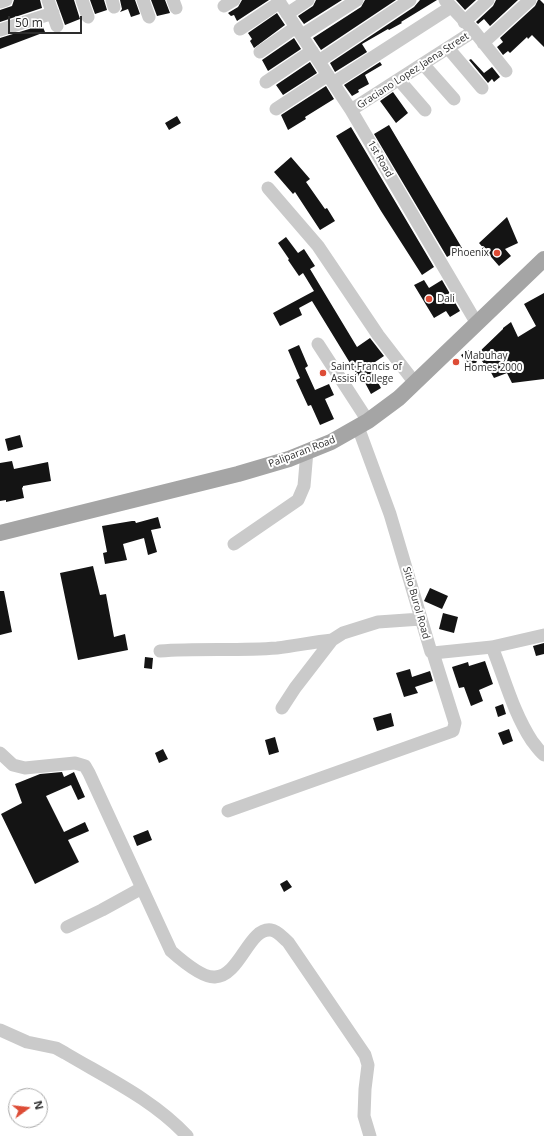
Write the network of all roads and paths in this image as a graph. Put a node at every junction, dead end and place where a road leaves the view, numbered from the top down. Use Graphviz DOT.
graph roads {
  1 [pos="6,0"];
  2 [pos="48,0"];
  3 [pos="82,0"];
  4 [pos="143,0"];
  5 [pos="308,0"];
  6 [pos="357,0"];
  7 [pos="410,0"];
  8 [pos="488,0"];
  9 [pos="530,0"];
  10 [pos="279,1"];
  11 [pos="0,2"];
  12 [pos="448,4"];
  13 [pos="52,13"];
  14 [pos="287,14"];
  15 [pos="88,17"];
  16 [pos="149,17"];
  17 [pos="464,22"];
  18 [pos="57,26"];
  19 [pos="240,29"];
  20 [pos="0,30"];
  21 [pos="299,31"];
  22 [pos="474,32"];
  23 [pos="483,43"];
  24 [pos="448,48"];
  25 [pos="260,52"];
  26 [pos="315,56"];
  27 [pos="423,64"];
  28 [pos="506,71"];
  29 [pos="331,79"];
  30 [pos="399,80"];
  31 [pos="266,82"];
  32 [pos="482,88"];
  33 [pos="454,99"];
  34 [pos="276,109"];
  35 [pos="352,110"];
  36 [pos="425,110"];
  37 [pos="268,188"];
  38 [pos="544,259"];
  39 [pos="476,322"];
  40 [pos="318,344"];
  41 [pos="415,383"];
  42 [pos="363,424"];
  43 [pos="307,451"];
  44 [pos="0,533"];
  45 [pos="234,544"];
  46 [pos="421,619"];
  47 [pos="544,635"];
  48 [pos="332,640"];
  49 [pos="492,647"];
  50 [pos="160,650"];
  51 [pos="432,652"];
  52 [pos="282,708"];
  53 [pos="0,753"];
  54 [pos="544,755"];
  55 [pos="228,811"];
  56 [pos="142,888"];
  57 [pos="67,927"];
  58 [pos="0,1030"];
  59 [pos="187,1136"];
  60 [pos="370,1136"];
  1 -- 11 [label="street"];
  2 -- 13 [label="street"];
  3 -- 15 [label="street"];
  4 -- 16 [label="street"];
  5 -- 14 [label="street"];
  6 -- 21 [label="street"];
  7 -- 26 [label="street"];
  8 -- 17 [label="street"];
  9 -- 23 [label="street"];
  10 -- 14 [label="street, 1st Road"];
  10 -- 19 [label="street"];
  12 -- 17 [label="street"];
  12 -- 29 [label="street"];
  13 -- 18 [label="street"];
  13 -- 20 [label="street"];
  14 -- 21 [label="street, 1st Road"];
  17 -- 22 [label="street"];
  21 -- 25 [label="street"];
  21 -- 26 [label="street, 1st Road"];
  22 -- 23 [label="street"];
  22 -- 24 [label="street, Graciano Lopez Jaena Street"];
  23 -- 28 [label="street"];
  24 -- 27 [label="street, Graciano Lopez Jaena Street"];
  24 -- 32 [label="street"];
  26 -- 29 [label="street, 1st Road"];
  26 -- 31 [label="street"];
  27 -- 30 [label="street, Graciano Lopez Jaena Street"];
  27 -- 33 [label="street"];
  29 -- 34 [label="street"];
  29 -- 35 [label="street, 1st Road"];
  30 -- 35 [label="street, Graciano Lopez Jaena Street"];
  30 -- 36 [label="street"];
  35 -- 39 [label="street, 1st Road"];
  37 -- 41 [label="street"];
  38 -- 39 [label="main road, Paliparan Road"];
  39 -- 41 [label="main road, Paliparan Road"];
  40 -- 42 [label="street, Sitio Burol Road"];
  41 -- 42 [label="main road, Paliparan Road"];
  42 -- 43 [label="main road, Paliparan Road"];
  42 -- 46 [label="street, Sitio Burol Road"];
  43 -- 44 [label="main road, Paliparan Road"];
  43 -- 45 [label="street"];
  46 -- 48 [label="street"];
  46 -- 51 [label="street, Sitio Burol Road"];
  47 -- 49 [label="street, Sitio Burol Road"];
  48 -- 50 [label="street"];
  48 -- 52 [label="street"];
  49 -- 51 [label="street, Sitio Burol Road"];
  49 -- 54 [label="street"];
  51 -- 55 [label="street"];
  53 -- 56 [label="street"];
  56 -- 57 [label="street"];
  56 -- 60 [label="street"];
  58 -- 59 [label="street"];
}
